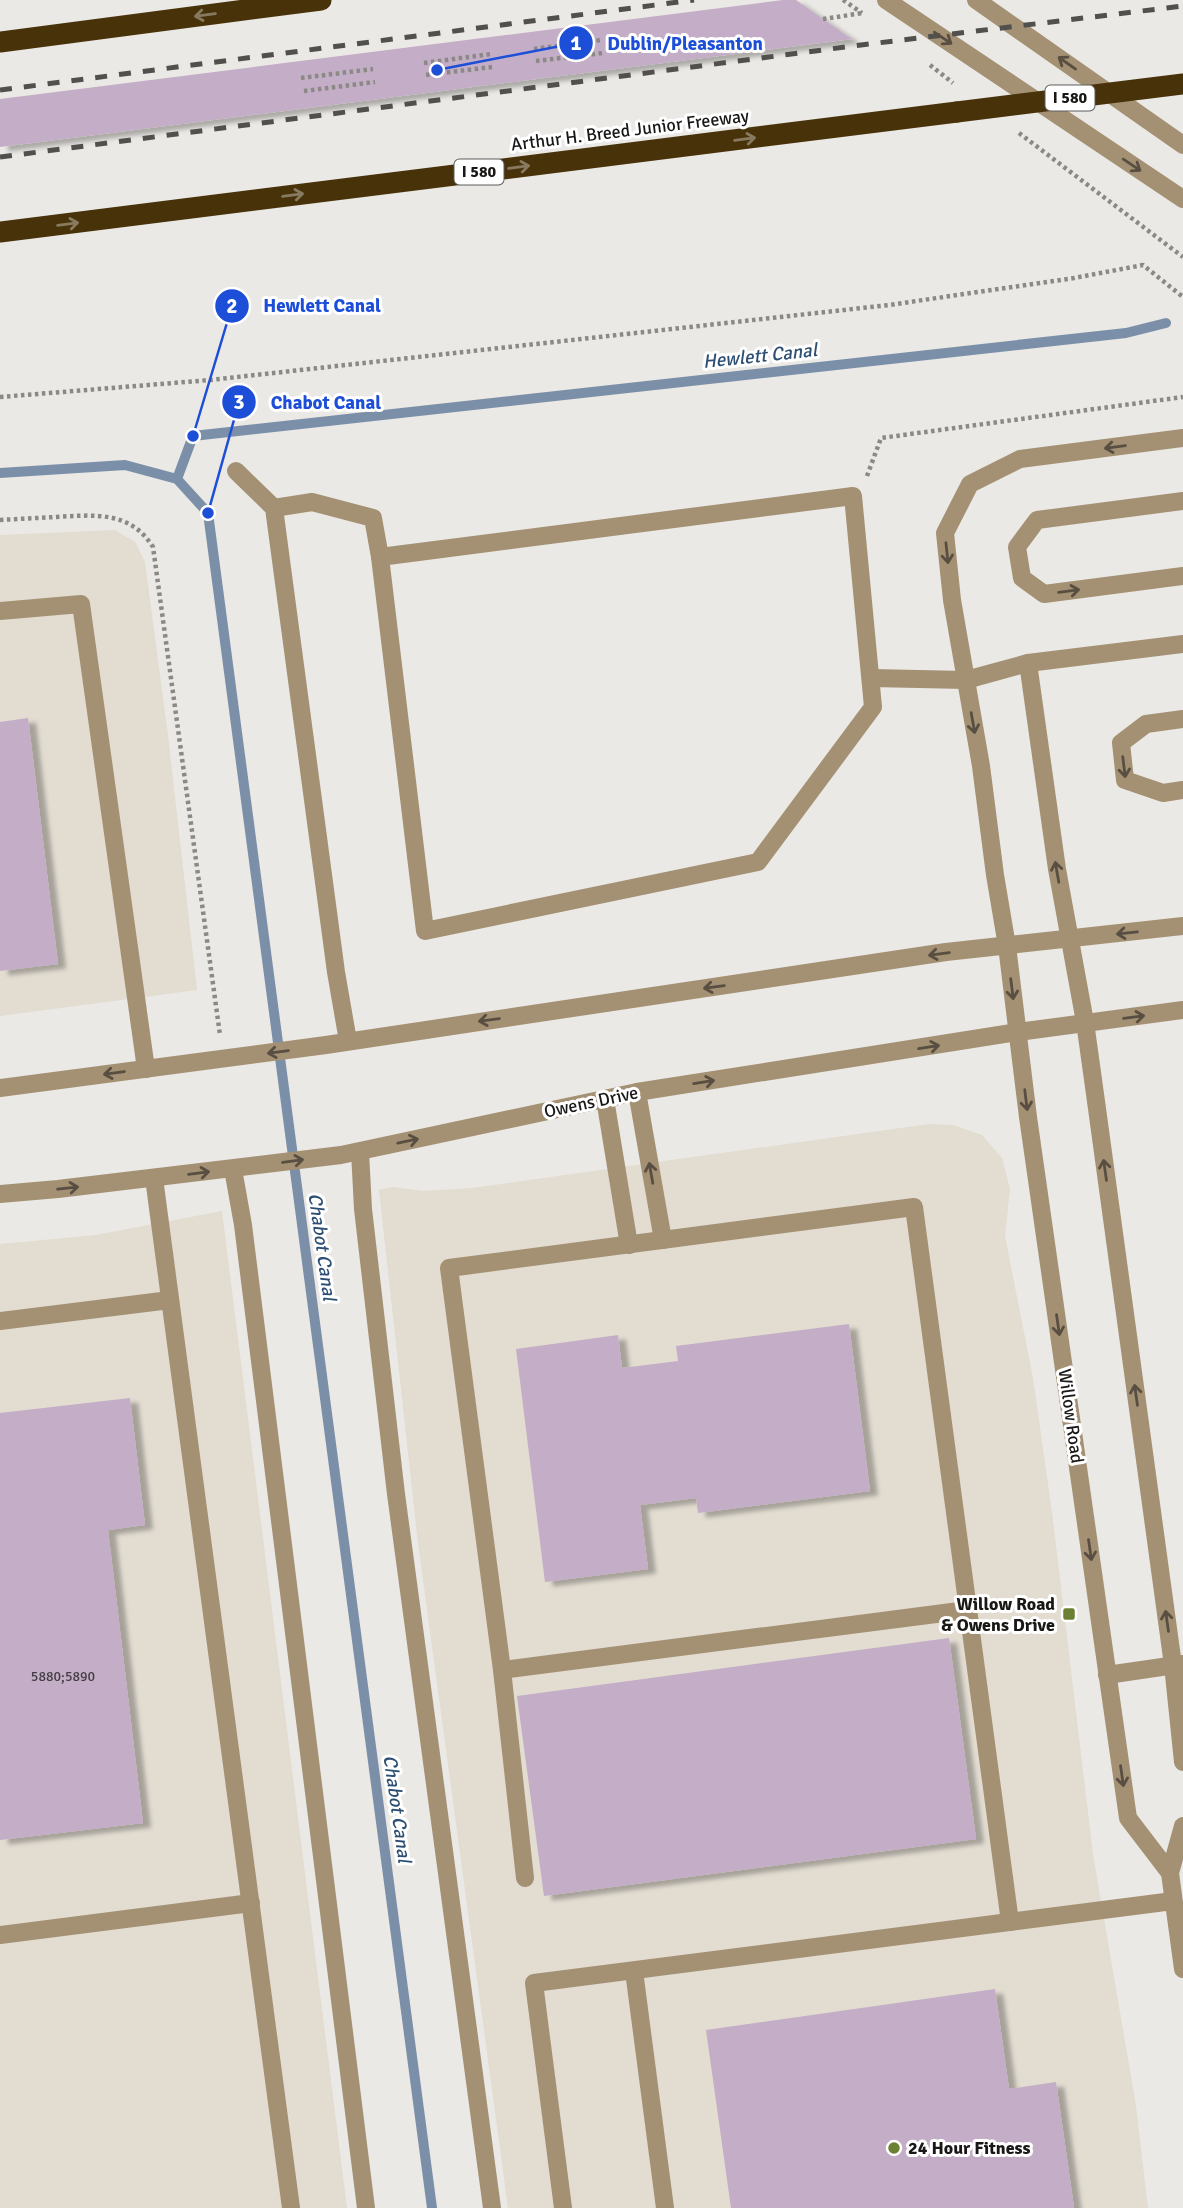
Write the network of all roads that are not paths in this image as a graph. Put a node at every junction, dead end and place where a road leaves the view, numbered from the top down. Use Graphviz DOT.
graph roads {
  1 [pos="321,0"];
  2 [pos="886,0"];
  3 [pos="976,0"];
  4 [pos="0,42"];
  5 [pos="1183,84"];
  6 [pos="1183,145"];
  7 [pos="1183,200"];
  8 [pos="0,232"];
  9 [pos="1183,438"];
  10 [pos="236,471"];
  11 [pos="1183,502"];
  12 [pos="274,508"];
  13 [pos="380,557"];
  14 [pos="1183,576"];
  15 [pos="0,611"];
  16 [pos="1183,644"];
  17 [pos="1028,663"];
  18 [pos="870,678"];
  19 [pos="966,680"];
  20 [pos="1183,719"];
  21 [pos="1183,790"];
  22 [pos="1183,926"];
  23 [pos="1070,939"];
  24 [pos="1007,946"];
  25 [pos="1183,1010"];
  26 [pos="1085,1022"];
  27 [pos="1018,1032"];
  28 [pos="348,1041"];
  29 [pos="146,1069"];
  30 [pos="0,1088"];
  31 [pos="637,1092"];
  32 [pos="605,1099"];
  33 [pos="360,1152"];
  34 [pos="239,1168"];
  35 [pos="154,1178"];
  36 [pos="0,1194"];
  37 [pos="663,1240"];
  38 [pos="629,1245"];
  39 [pos="170,1300"];
  40 [pos="0,1321"];
  41 [pos="967,1610"];
  42 [pos="1178,1665"];
  43 [pos="502,1671"];
  44 [pos="1107,1675"];
  45 [pos="1183,1762"];
  46 [pos="1183,1826"];
  47 [pos="1170,1873"];
  48 [pos="525,1878"];
  49 [pos="1173,1901"];
  50 [pos="251,1903"];
  51 [pos="1010,1922"];
  52 [pos="0,1935"];
  53 [pos="1183,1969"];
  54 [pos="634,1971"];
  55 [pos="291,2208"];
  56 [pos="366,2208"];
  57 [pos="492,2208"];
  58 [pos="563,2208"];
  59 [pos="665,2208"];
  1 -- 4 [label="highway, one-way"];
  2 -- 7 [label="street, one-way"];
  6 -- 3 [label="street, one-way"];
  8 -- 5 [label="highway, Arthur H. Breed Junior Freeway / I 580, one-way, bridge"];
  9 -- 19 [label="street, Willow Road, one-way"];
  10 -- 12 [label="street"];
  11 -- 14 [label="street, one-way"];
  12 -- 13 [label="street"];
  12 -- 28 [label="street"];
  13 -- 18 [label="street"];
  13 -- 18 [label="street"];
  15 -- 29 [label="street"];
  16 -- 17 [label="street"];
  17 -- 19 [label="street"];
  23 -- 17 [label="street, one-way"];
  18 -- 19 [label="street"];
  19 -- 24 [label="street, Willow Road, one-way"];
  20 -- 21 [label="street, one-way"];
  22 -- 23 [label="street, one-way"];
  23 -- 24 [label="street"];
  23 -- 26 [label="street"];
  24 -- 27 [label="street, Willow Road, one-way"];
  24 -- 28 [label="street, one-way"];
  26 -- 25 [label="street, Owens Drive, one-way"];
  26 -- 27 [label="street, Owens Drive"];
  42 -- 26 [label="street, one-way"];
  31 -- 27 [label="street, Owens Drive, one-way"];
  27 -- 44 [label="street, Willow Road, one-way"];
  28 -- 29 [label="street, one-way"];
  29 -- 30 [label="street, one-way"];
  31 -- 32 [label="street, Owens Drive"];
  37 -- 31 [label="street, one-way"];
  33 -- 32 [label="street, Owens Drive, one-way"];
  32 -- 38 [label="street"];
  34 -- 33 [label="street, Owens Drive, one-way"];
  33 -- 57 [label="street"];
  35 -- 34 [label="street, Owens Drive, one-way"];
  34 -- 56 [label="street"];
  36 -- 35 [label="street, Owens Drive, one-way"];
  35 -- 39 [label="street"];
  37 -- 38 [label="street"];
  37 -- 41 [label="street"];
  38 -- 43 [label="street"];
  39 -- 40 [label="street"];
  39 -- 50 [label="street"];
  41 -- 43 [label="street"];
  41 -- 51 [label="street"];
  42 -- 44 [label="street"];
  42 -- 45 [label="street"];
  43 -- 48 [label="street"];
  44 -- 47 [label="street, Willow Road, one-way"];
  46 -- 47 [label="street"];
  47 -- 49 [label="street"];
  49 -- 51 [label="street"];
  49 -- 53 [label="street"];
  50 -- 52 [label="street"];
  50 -- 55 [label="street"];
  51 -- 54 [label="street"];
  54 -- 58 [label="street"];
  54 -- 59 [label="street"];
}
